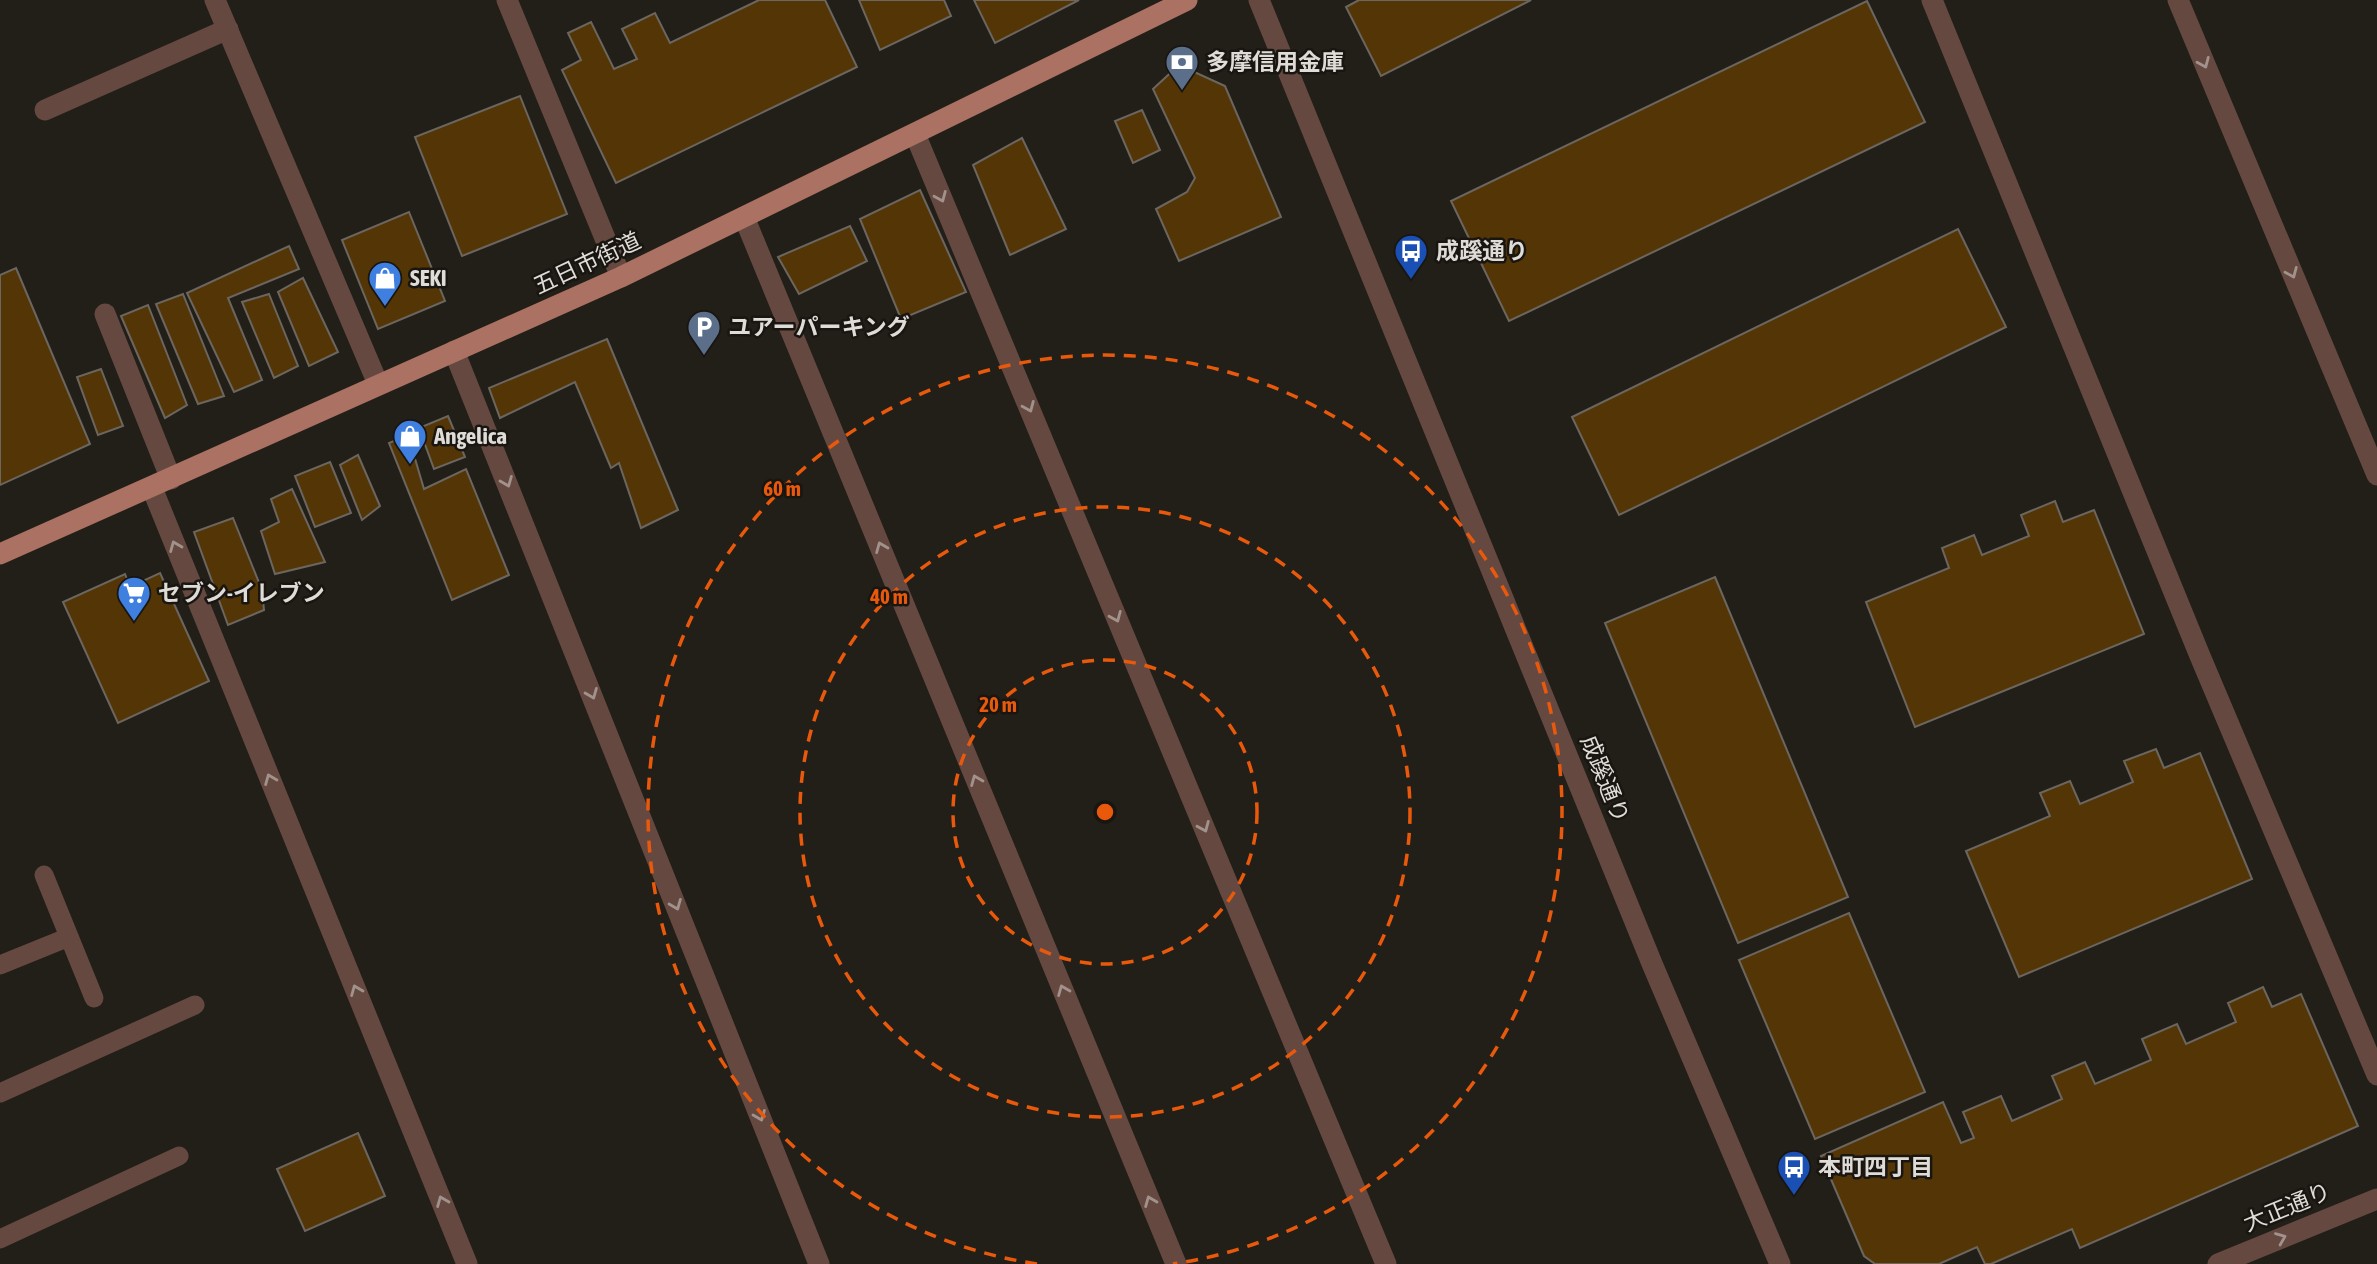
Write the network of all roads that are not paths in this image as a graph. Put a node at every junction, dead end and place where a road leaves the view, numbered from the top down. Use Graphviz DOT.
graph roads {
  1 [pos="215,0"];
  2 [pos="507,0"];
  3 [pos="1187,0"];
  4 [pos="1259,0"];
  5 [pos="1931,0"];
  6 [pos="2178,0"];
  7 [pos="228,29"];
  8 [pos="45,110"];
  9 [pos="915,134"];
  10 [pos="744,217"];
  11 [pos="621,277"];
  12 [pos="105,314"];
  13 [pos="454,351"];
  14 [pos="378,384"];
  15 [pos="2377,474"];
  16 [pos="161,484"];
  17 [pos="0,554"];
  18 [pos="44,875"];
  19 [pos="69,937"];
  20 [pos="0,965"];
  21 [pos="94,999"];
  22 [pos="195,1005"];
  23 [pos="2377,1075"];
  24 [pos="0,1093"];
  25 [pos="179,1156"];
  26 [pos="2377,1199"];
  27 [pos="0,1239"];
  28 [pos="467,1264"];
  29 [pos="819,1264"];
  30 [pos="1176,1264"];
  31 [pos="1386,1264"];
  32 [pos="1780,1264"];
  33 [pos="2218,1264"];
  1 -- 7 [label="street"];
  2 -- 11 [label="street"];
  3 -- 9 [label="main road, 五日市街道"];
  4 -- 32 [label="street, 成蹊通り"];
  5 -- 23 [label="street"];
  6 -- 15 [label="street, one-way"];
  7 -- 8 [label="street"];
  7 -- 14 [label="street"];
  9 -- 10 [label="main road, 五日市街道"];
  9 -- 31 [label="street, one-way"];
  10 -- 11 [label="main road, 五日市街道"];
  30 -- 10 [label="street, one-way"];
  11 -- 13 [label="main road, 五日市街道"];
  12 -- 16 [label="street"];
  13 -- 14 [label="main road, 五日市街道"];
  13 -- 29 [label="street, one-way"];
  14 -- 16 [label="main road, 五日市街道"];
  16 -- 17 [label="main road, 五日市街道"];
  28 -- 16 [label="street, one-way"];
  18 -- 19 [label="lane"];
  19 -- 20 [label="lane"];
  19 -- 21 [label="lane"];
  22 -- 24 [label="lane"];
  25 -- 27 [label="lane"];
  33 -- 26 [label="street, 大正通り, one-way"];
}
